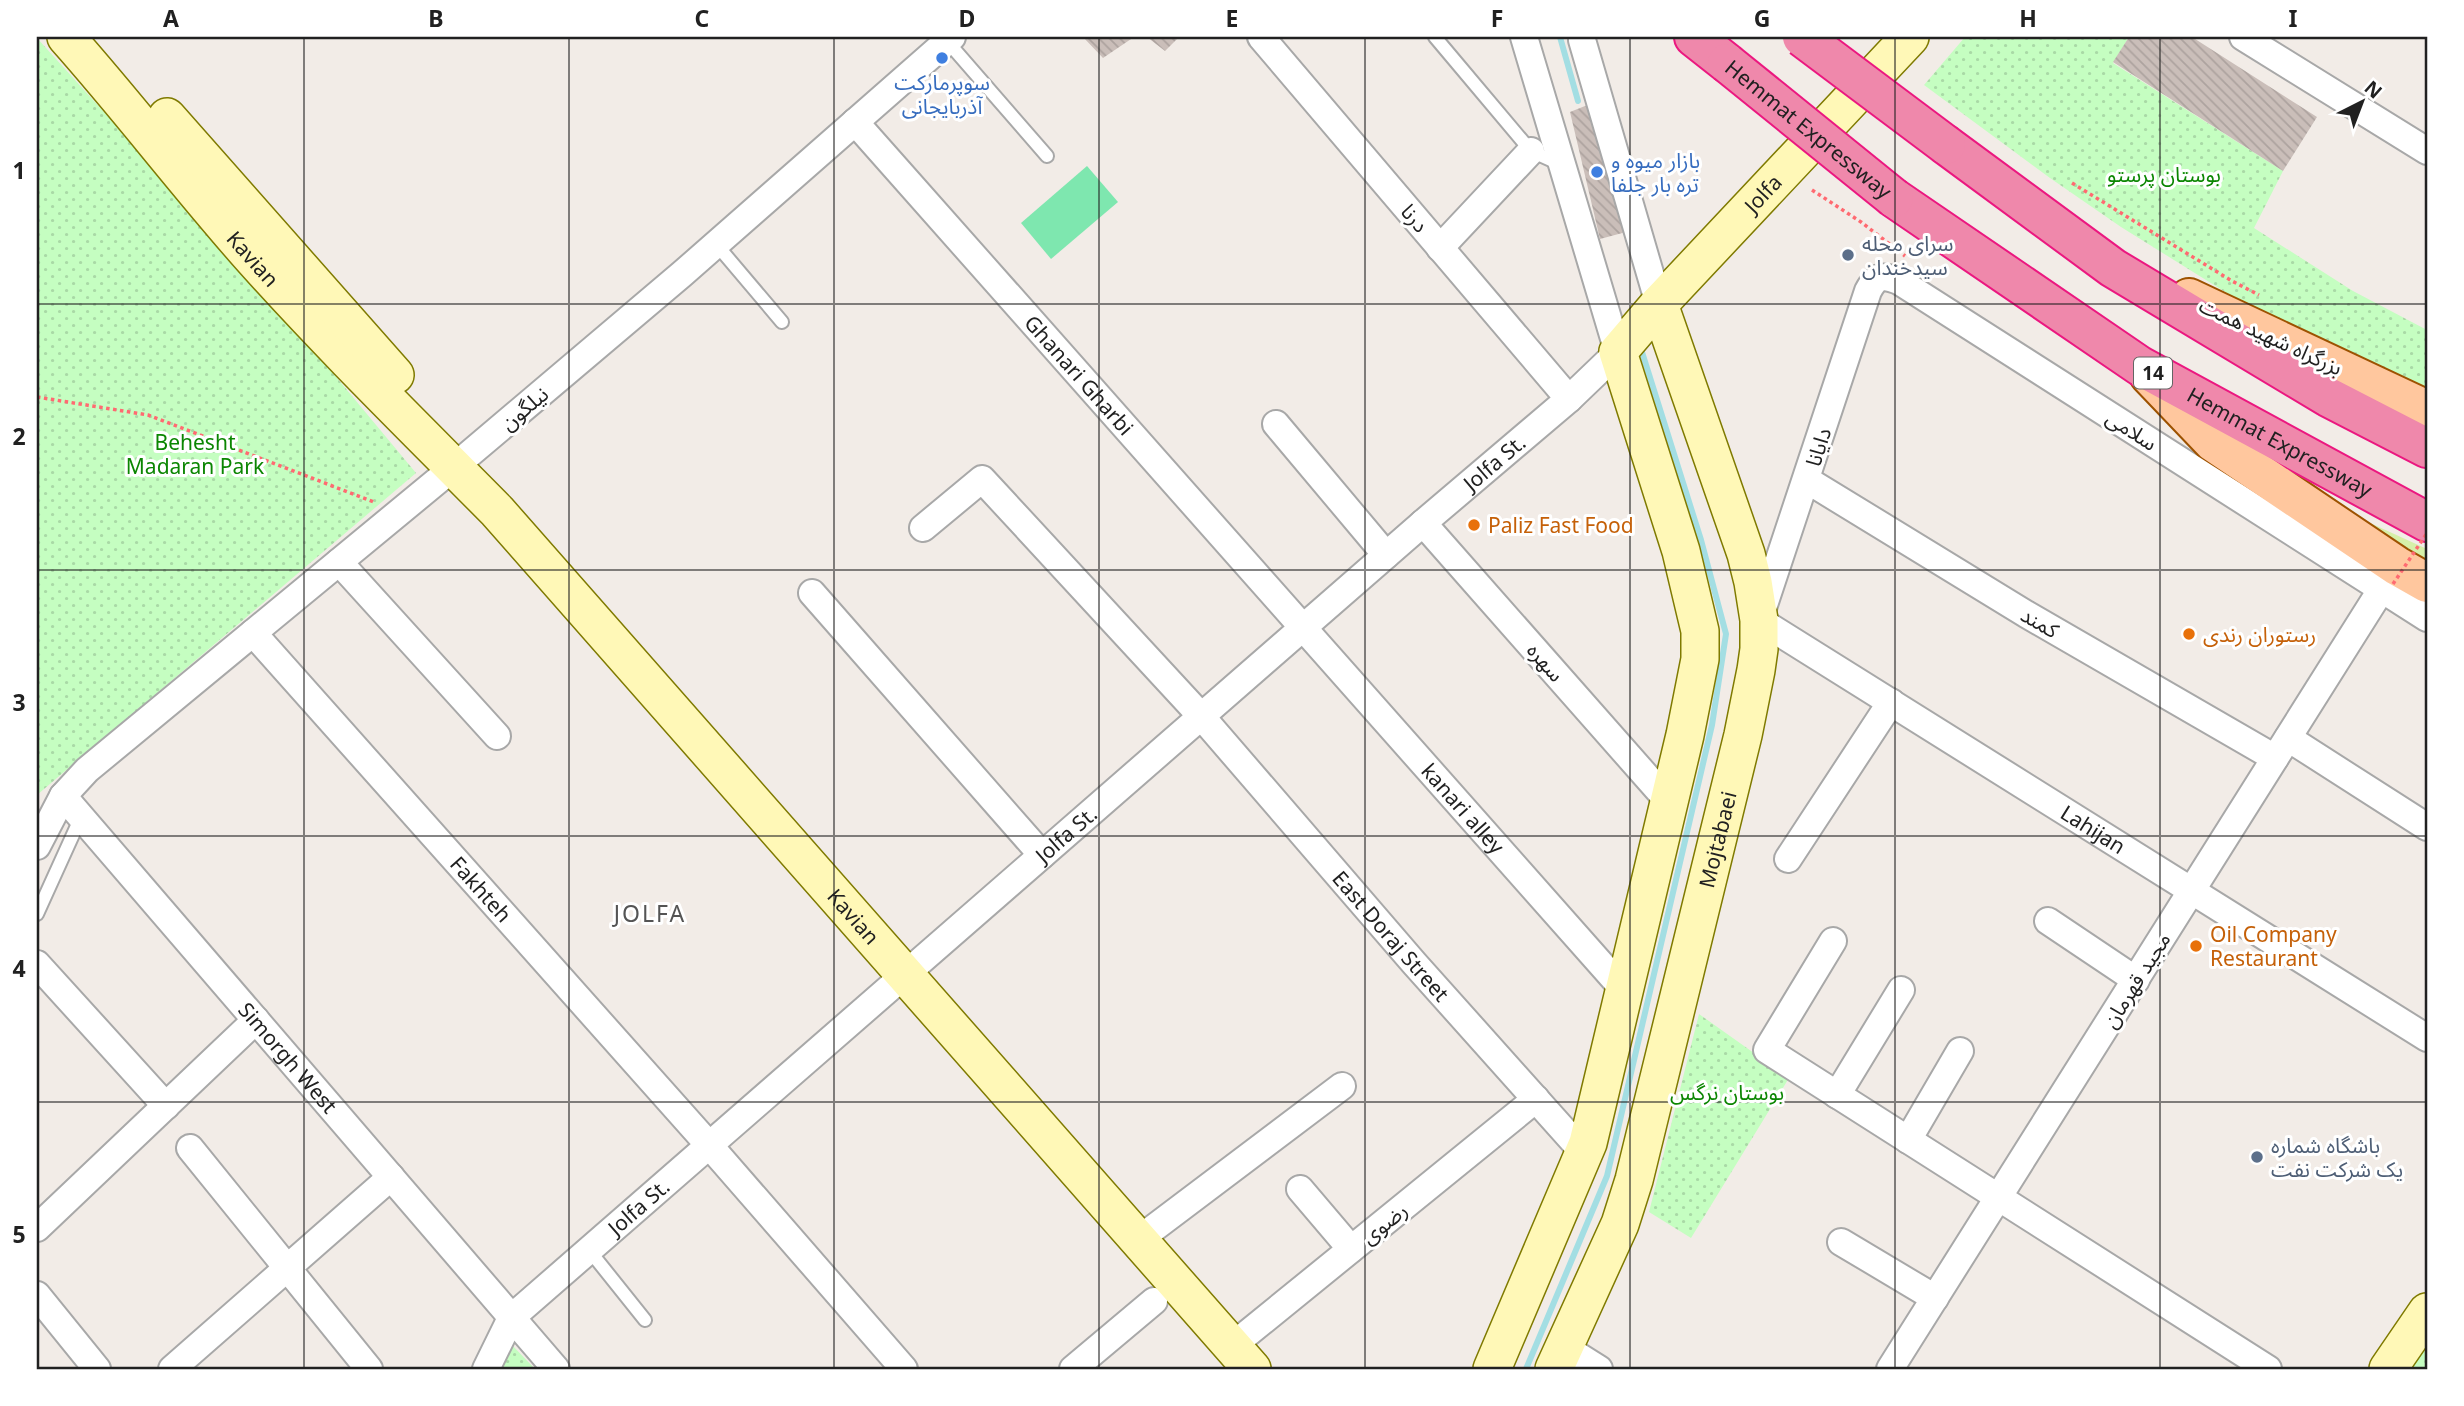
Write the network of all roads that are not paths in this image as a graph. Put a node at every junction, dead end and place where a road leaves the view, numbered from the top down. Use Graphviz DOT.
graph roads {
  1 [pos="66,37"];
  2 [pos="95,37"];
  3 [pos="1261,37"];
  4 [pos="1435,37"];
  5 [pos="1524,37"];
  6 [pos="1694,37"];
  7 [pos="1802,37"];
  8 [pos="2243,37"];
  9 [pos="1910,38"];
  10 [pos="950,39"];
  11 [pos="1581,40"];
  12 [pos="855,122"];
  13 [pos="2427,150"];
  14 [pos="1531,151"];
  15 [pos="1047,156"];
  16 [pos="1562,165"];
  17 [pos="716,244"];
  18 [pos="1440,248"];
  19 [pos="2113,268"];
  20 [pos="1881,278"];
  21 [pos="1660,304"];
  22 [pos="782,322"];
  23 [pos="1619,352"];
  24 [pos="2140,366"];
  25 [pos="1569,399"];
  26 [pos="2427,410"];
  27 [pos="1276,424"];
  28 [pos="2427,448"];
  29 [pos="454,467"];
  30 [pos="1807,480"];
  31 [pos="2427,522"];
  32 [pos="1423,523"];
  33 [pos="923,528"];
  34 [pos="1386,555"];
  35 [pos="339,562"];
  36 [pos="2401,586"];
  37 [pos="812,593"];
  38 [pos="2427,618"];
  39 [pos="1759,620"];
  40 [pos="1303,628"];
  41 [pos="253,633"];
  42 [pos="1891,702"];
  43 [pos="1201,716"];
  44 [pos="497,736"];
  45 [pos="2281,748"];
  46 [pos="63,796"];
  47 [pos="1669,802"];
  48 [pos="81,817"];
  49 [pos="2427,827"];
  50 [pos="37,846"];
  51 [pos="1042,855"];
  52 [pos="1788,859"];
  53 [pos="2192,891"];
  54 [pos="37,914"];
  55 [pos="2048,921"];
  56 [pos="1833,941"];
  57 [pos="37,964"];
  58 [pos="904,975"];
  59 [pos="2136,980"];
  60 [pos="1624,990"];
  61 [pos="1901,990"];
  62 [pos="256,1020"];
  63 [pos="2427,1038"];
  64 [pos="1960,1051"];
  65 [pos="1342,1086"];
  66 [pos="1837,1095"];
  67 [pos="1536,1100"];
  68 [pos="166,1106"];
  69 [pos="1908,1140"];
  70 [pos="709,1145"];
  71 [pos="190,1148"];
  72 [pos="1584,1153"];
  73 [pos="391,1178"];
  74 [pos="1300,1189"];
  75 [pos="1998,1198"];
  76 [pos="37,1228"];
  77 [pos="1138,1240"];
  78 [pos="1841,1242"];
  79 [pos="1351,1249"];
  80 [pos="589,1250"];
  81 [pos="286,1269"];
  82 [pos="37,1295"];
  83 [pos="1935,1298"];
  84 [pos="1154,1301"];
  85 [pos="2427,1312"];
  86 [pos="511,1318"];
  87 [pos="645,1320"];
  88 [pos="1242,1358"];
  89 [pos="1559,1358"];
  90 [pos="97,1369"];
  91 [pos="172,1369"];
  92 [pos="369,1369"];
  93 [pos="486,1369"];
  94 [pos="556,1369"];
  95 [pos="904,1369"];
  96 [pos="1073,1369"];
  97 [pos="1492,1369"];
  98 [pos="1599,1369"];
  99 [pos="1890,1369"];
  100 [pos="2268,1369"];
  101 [pos="2388,1369"];
  1 -- 29 [label="main road, Kavian"];
  2 -- 29 [label="main road, Kavian"];
  3 -- 18 [label="street, درنا"];
  4 -- 14 [label="lane"];
  5 -- 16 [label="street"];
  6 -- 24 [label="highway, Hemmat Expressway / 14, bridge"];
  7 -- 19 [label="highway, bridge"];
  8 -- 13 [label="street"];
  9 -- 21 [label="main road, Jolfa"];
  10 -- 12 [label="street, نیلگون"];
  10 -- 15 [label="lane"];
  11 -- 21 [label="street"];
  12 -- 17 [label="street, نیلگون"];
  12 -- 40 [label="street, Ghanari Gharbi"];
  14 -- 16 [label="lane"];
  14 -- 18 [label="street"];
  16 -- 23 [label="street"];
  17 -- 22 [label="lane"];
  17 -- 29 [label="street, نیلگون"];
  18 -- 25 [label="street, درنا"];
  19 -- 26 [label="main road, بزرگراه شهید همت"];
  19 -- 28 [label="highway"];
  20 -- 30 [label="street, دایانا"];
  20 -- 36 [label="street, سلامی"];
  21 -- 23 [label="main road, Jolfa"];
  21 -- 39 [label="main road, Mojtabaei"];
  23 -- 25 [label="street, Jolfa St."];
  23 -- 47 [label="main road"];
  24 -- 31 [label="highway, Hemmat Expressway / 14"];
  24 -- 36 [label="main road"];
  25 -- 32 [label="street, Jolfa St."];
  27 -- 34 [label="street"];
  29 -- 35 [label="street, نیلگون"];
  29 -- 58 [label="main road, Kavian"];
  30 -- 39 [label="street, دایانا"];
  30 -- 45 [label="street, کمند"];
  32 -- 34 [label="street, Jolfa St."];
  32 -- 47 [label="street, سهره"];
  33 -- 43 [label="street, East Doraj Street"];
  34 -- 40 [label="street, Jolfa St."];
  35 -- 41 [label="street, نیلگون"];
  35 -- 44 [label="street"];
  36 -- 38 [label="street, سلامی"];
  36 -- 45 [label="street, مجید قهرمان"];
  37 -- 51 [label="street"];
  39 -- 42 [label="street, Lahijan"];
  39 -- 89 [label="main road, Mojtabaei"];
  40 -- 43 [label="street, Jolfa St."];
  40 -- 60 [label="street, kanari alley"];
  41 -- 46 [label="street, نیلگون"];
  41 -- 70 [label="street, Fakhteh"];
  42 -- 52 [label="street"];
  42 -- 53 [label="street, Lahijan"];
  43 -- 51 [label="street, Jolfa St."];
  43 -- 67 [label="street, East Doraj Street"];
  45 -- 49 [label="street, کمند"];
  45 -- 53 [label="street, مجید قهرمان"];
  46 -- 48 [label="street, Simorgh West"];
  46 -- 50 [label="street, نیلگون"];
  47 -- 60 [label="main road"];
  48 -- 54 [label="lane"];
  48 -- 62 [label="street, Simorgh West"];
  51 -- 58 [label="street, Jolfa St."];
  53 -- 59 [label="street, مجید قهرمان"];
  53 -- 63 [label="street, Lahijan"];
  55 -- 59 [label="street"];
  56 -- 66 [label="street"];
  57 -- 68 [label="street"];
  58 -- 70 [label="street, Jolfa St."];
  58 -- 77 [label="main road, Kavian"];
  59 -- 75 [label="street, مجید قهرمان"];
  60 -- 72 [label="main road"];
  61 -- 66 [label="street"];
  62 -- 68 [label="street"];
  62 -- 73 [label="street, Simorgh West"];
  64 -- 69 [label="street"];
  65 -- 77 [label="street"];
  66 -- 69 [label="street"];
  67 -- 72 [label="street, East Doraj Street"];
  67 -- 79 [label="street, رضوی"];
  68 -- 76 [label="street"];
  69 -- 75 [label="street"];
  70 -- 80 [label="street, Jolfa St."];
  70 -- 95 [label="street, Fakhteh"];
  71 -- 81 [label="street"];
  72 -- 97 [label="main road"];
  73 -- 81 [label="street"];
  73 -- 86 [label="street, Simorgh West"];
  74 -- 79 [label="street"];
  75 -- 83 [label="street, مجید قهرمان"];
  75 -- 100 [label="street"];
  77 -- 88 [label="main road, Kavian"];
  78 -- 83 [label="street"];
  79 -- 88 [label="street, رضوی"];
  80 -- 86 [label="street, Jolfa St."];
  80 -- 87 [label="lane"];
  81 -- 91 [label="street"];
  81 -- 92 [label="street"];
  82 -- 90 [label="street"];
  83 -- 99 [label="street, مجید قهرمان"];
  84 -- 96 [label="street"];
  85 -- 101 [label="main road"];
  86 -- 93 [label="street"];
  86 -- 94 [label="street, Simorgh West"];
  89 -- 98 [label="street"];
}
